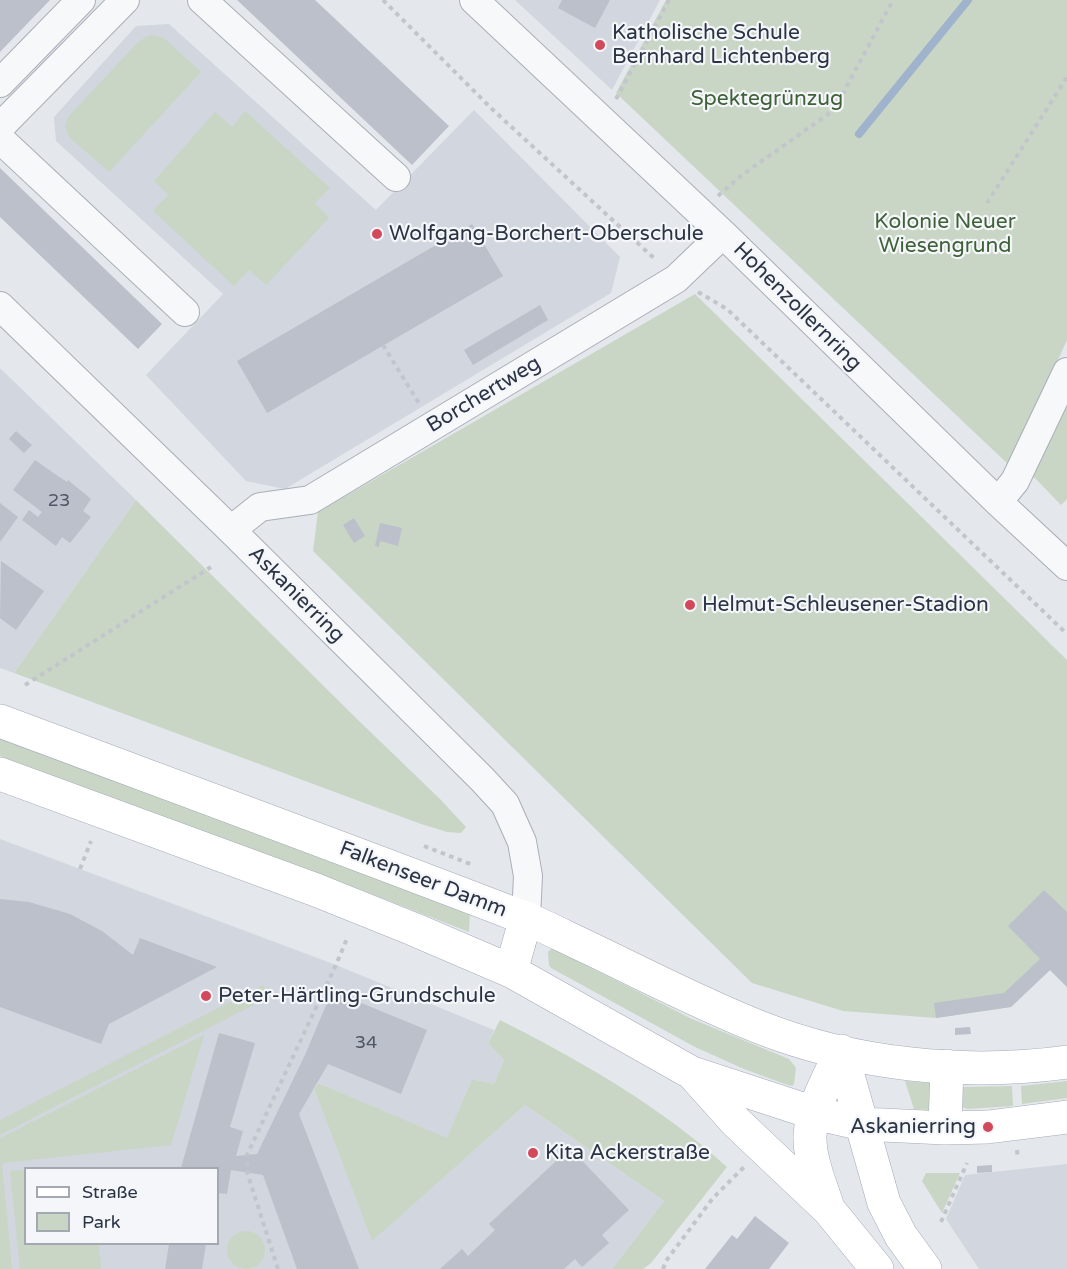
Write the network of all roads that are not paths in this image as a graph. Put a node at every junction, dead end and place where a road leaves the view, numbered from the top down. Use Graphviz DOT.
graph roads {
  1 [pos="81,0"];
  2 [pos="124,0"];
  3 [pos="202,0"];
  4 [pos="474,0"];
  5 [pos="0,83"];
  6 [pos="0,127"];
  7 [pos="0,139"];
  8 [pos="396,177"];
  9 [pos="723,234"];
  10 [pos="0,306"];
  11 [pos="185,312"];
  12 [pos="1067,372"];
  13 [pos="998,502"];
  14 [pos="231,530"];
  15 [pos="1067,566"];
  16 [pos="0,721"];
  17 [pos="0,774"];
  18 [pos="526,918"];
  19 [pos="511,971"];
  20 [pos="841,1051"];
  21 [pos="1067,1062"];
  22 [pos="947,1066"];
  23 [pos="692,1073"];
  24 [pos="814,1113"];
  25 [pos="1067,1117"];
  26 [pos="862,1124"];
  27 [pos="945,1128"];
  28 [pos="829,1210"];
  29 [pos="877,1269"];
  30 [pos="925,1269"];
  1 -- 5 [label="street"];
  2 -- 6 [label="street"];
  3 -- 8 [label="street"];
  4 -- 9 [label="street, Hohenzollernring"];
  7 -- 11 [label="street"];
  9 -- 13 [label="street, Hohenzollernring"];
  9 -- 14 [label="street, Borchertweg"];
  10 -- 14 [label="street, Askanierring"];
  12 -- 13 [label="street"];
  13 -- 15 [label="street, Hohenzollernring"];
  14 -- 18 [label="street, Askanierring"];
  16 -- 18 [label="main road, Falkenseer Damm"];
  17 -- 19 [label="main road"];
  18 -- 19 [label="main road"];
  18 -- 20 [label="main road, Falkenseer Damm"];
  19 -- 23 [label="main road"];
  20 -- 22 [label="main road, Falkenseer Damm"];
  20 -- 24 [label="main road"];
  20 -- 26 [label="main road"];
  21 -- 22 [label="main road, Falkenseer Damm"];
  22 -- 27 [label="main road"];
  23 -- 24 [label="main road"];
  23 -- 28 [label="main road"];
  24 -- 26 [label="main road"];
  24 -- 28 [label="main road"];
  25 -- 27 [label="main road"];
  26 -- 27 [label="main road"];
  26 -- 30 [label="main road"];
  28 -- 29 [label="main road"];
}
